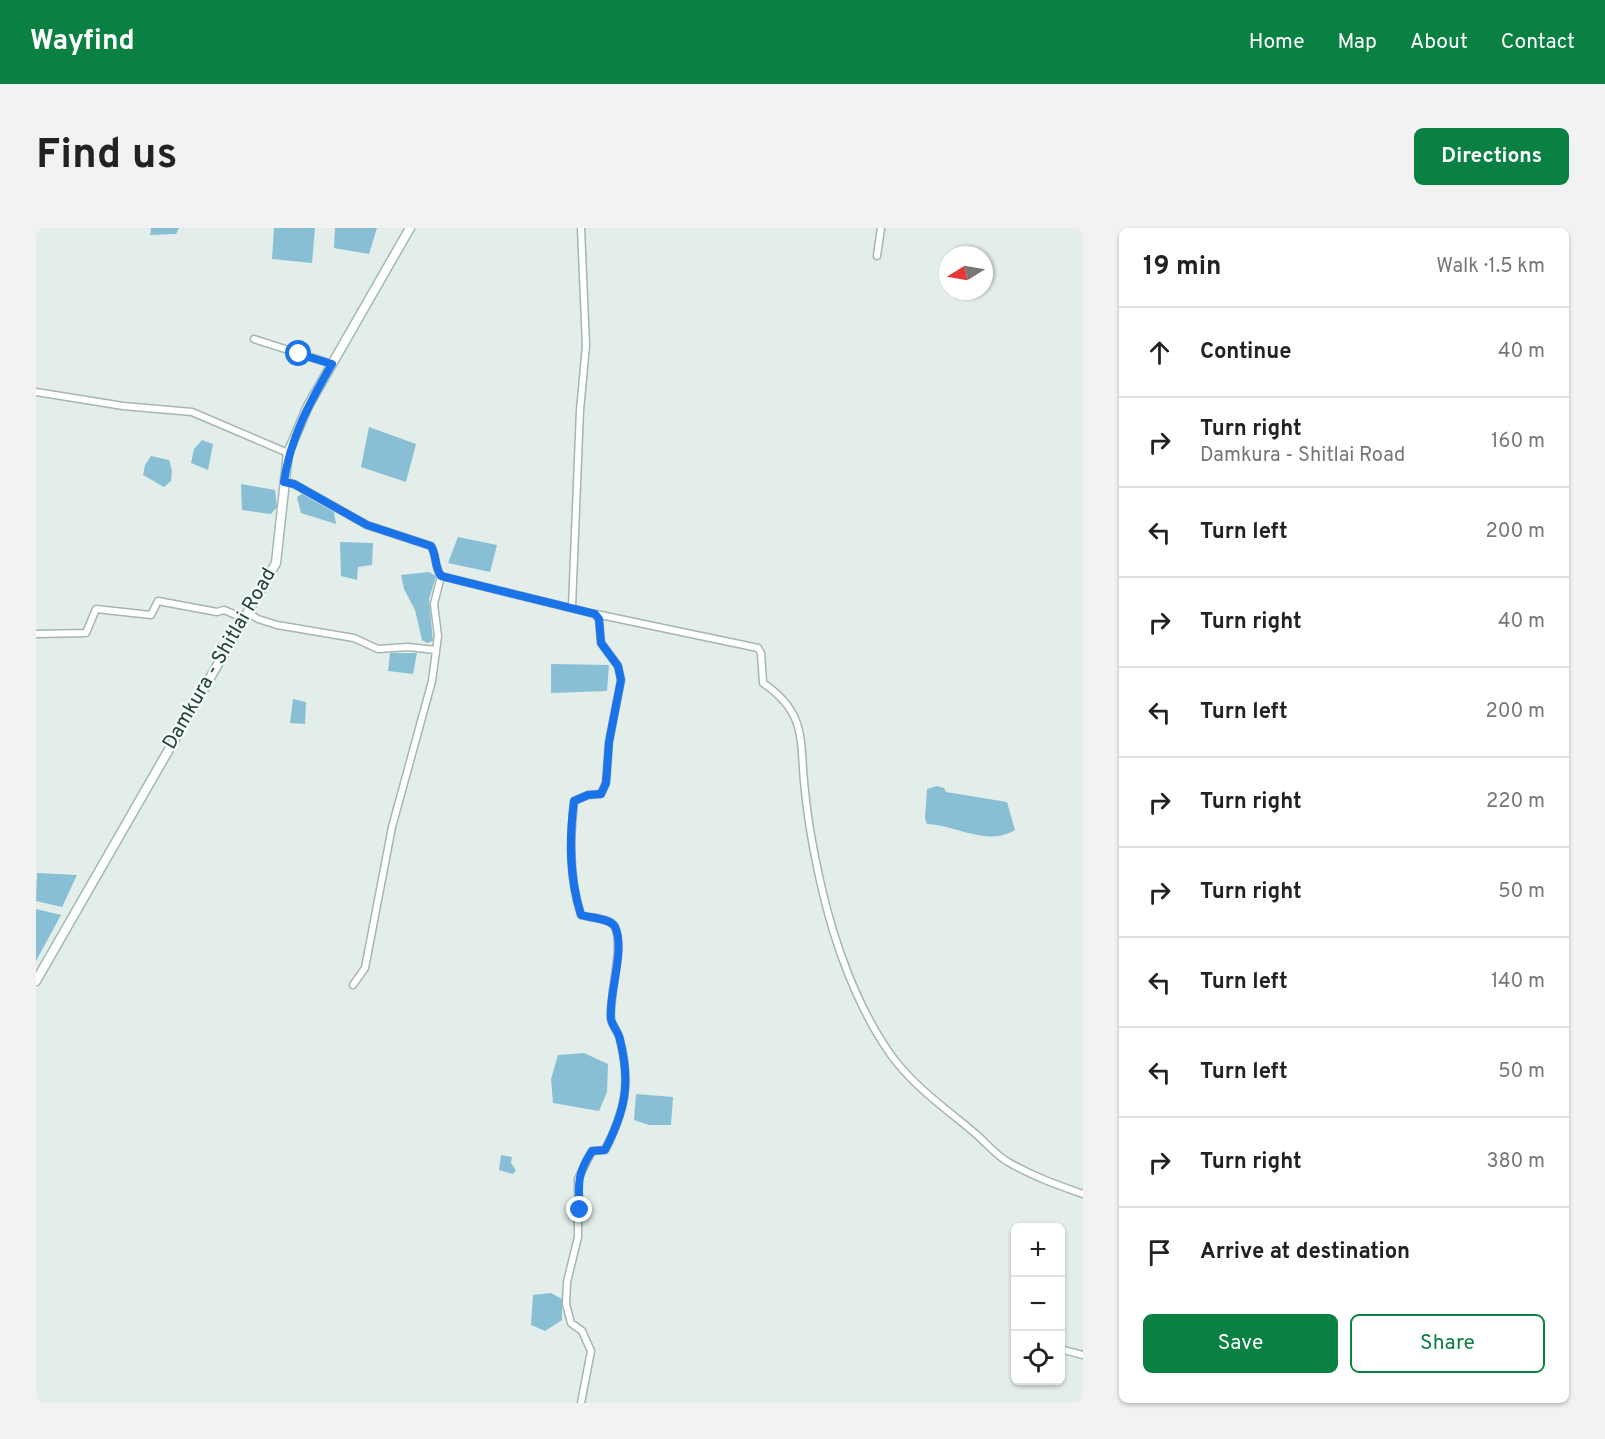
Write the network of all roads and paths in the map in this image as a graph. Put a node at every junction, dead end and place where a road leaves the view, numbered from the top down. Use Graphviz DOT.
graph roads {
  1 [pos="410,228"];
  2 [pos="580,228"];
  3 [pos="881,228"];
  4 [pos="877,256"];
  5 [pos="254,339"];
  6 [pos="332,364"];
  7 [pos="36,393"];
  8 [pos="288,453"];
  9 [pos="284,482"];
  10 [pos="441,576"];
  11 [pos="572,607"];
  12 [pos="595,614"];
  13 [pos="245,615"];
  14 [pos="36,634"];
  15 [pos="436,651"];
  16 [pos="36,981"];
  17 [pos="353,985"];
  18 [pos="1083,1194"];
  19 [pos="1065,1350"];
  20 [pos="1083,1355"];
  21 [pos="581,1403"];
  1 -- 6 [label="street, Damkura - Shitlai Road"];
  2 -- 11 [label="street"];
  3 -- 4 [label="street"];
  5 -- 6 [label="street"];
  6 -- 8 [label="street, Damkura - Shitlai Road"];
  7 -- 8 [label="street"];
  8 -- 9 [label="street, Damkura - Shitlai Road"];
  9 -- 10 [label="street"];
  9 -- 13 [label="street, Damkura - Shitlai Road"];
  10 -- 11 [label="street"];
  10 -- 15 [label="street"];
  11 -- 12 [label="street"];
  12 -- 18 [label="street"];
  12 -- 21 [label="street"];
  13 -- 14 [label="street"];
  13 -- 15 [label="street"];
  13 -- 16 [label="street, Damkura - Shitlai Road"];
  15 -- 17 [label="street"];
  19 -- 20 [label="street"];
}
